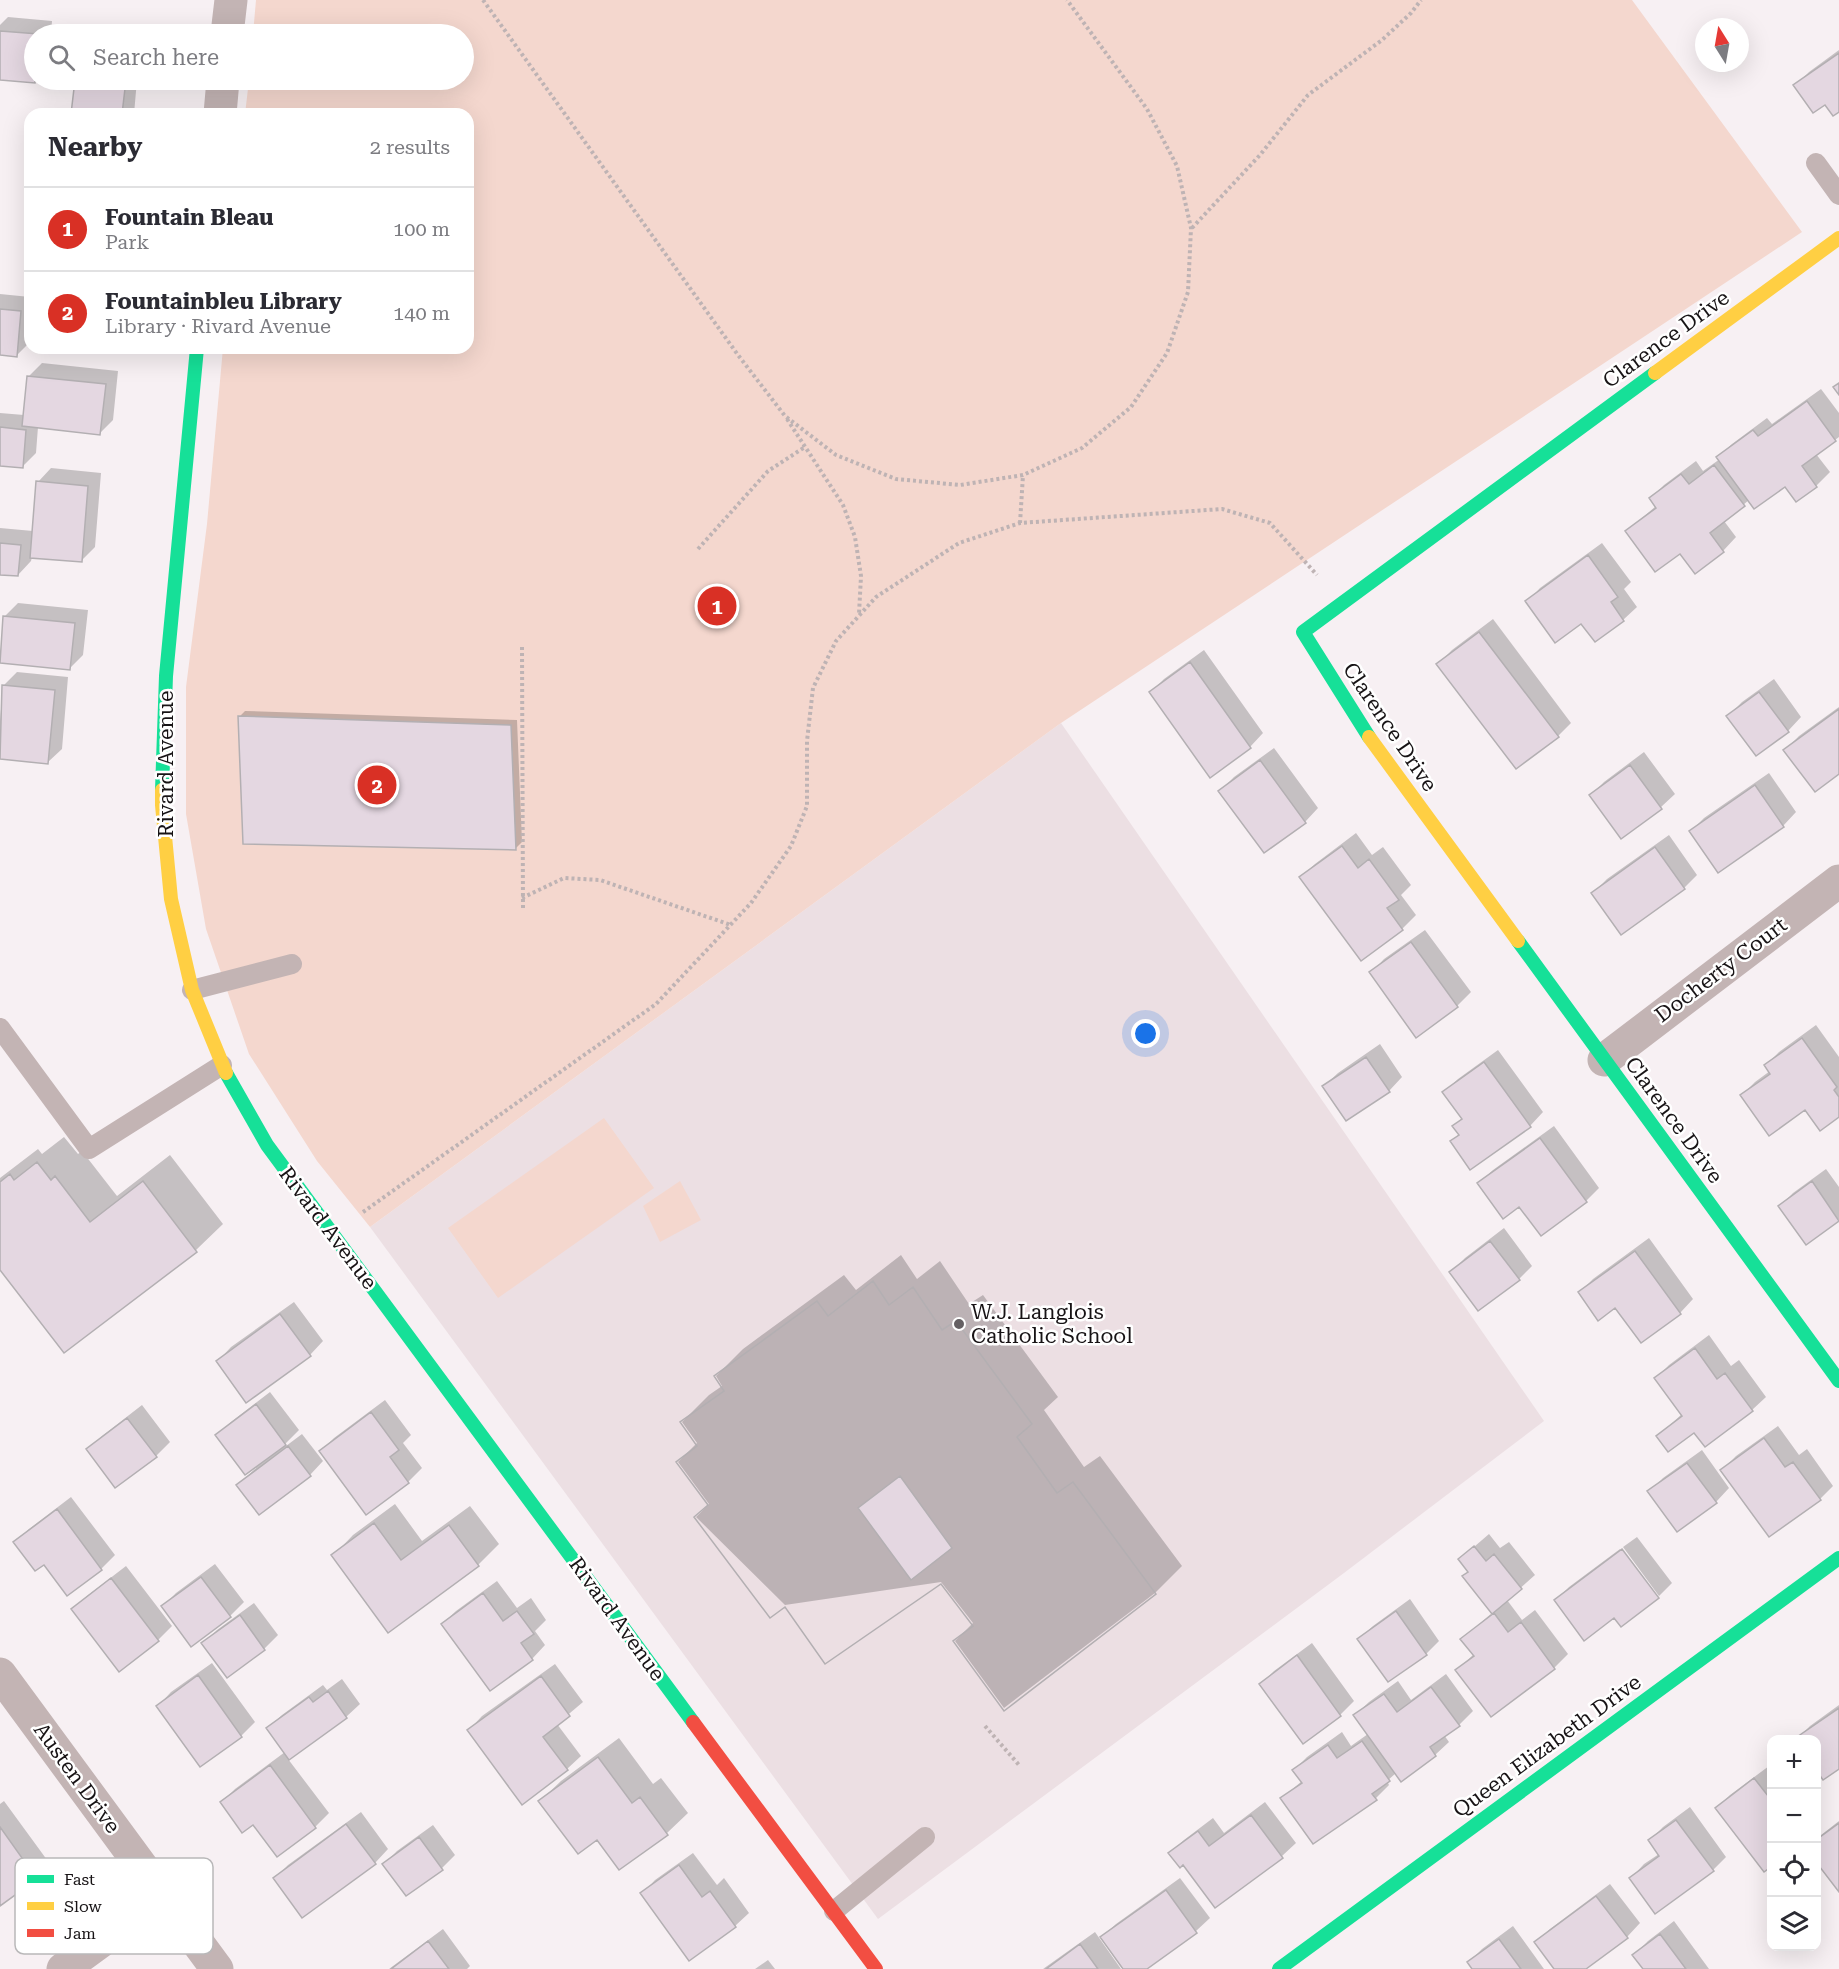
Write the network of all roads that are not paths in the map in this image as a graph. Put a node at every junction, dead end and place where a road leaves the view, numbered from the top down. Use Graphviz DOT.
graph roads {
  1 [pos="231,0"];
  2 [pos="228,24"];
  3 [pos="222,90"];
  4 [pos="221,108"];
  5 [pos="1816,163"];
  6 [pos="1839,195"];
  7 [pos="1839,238"];
  8 [pos="196,354"];
  9 [pos="1839,881"];
  10 [pos="292,964"];
  11 [pos="192,990"];
  12 [pos="0,1028"];
  13 [pos="1604,1060"];
  14 [pos="222,1065"];
  15 [pos="1839,1381"];
  16 [pos="1839,1558"];
  17 [pos="0,1674"];
  18 [pos="925,1837"];
  19 [pos="135,1858"];
  20 [pos="834,1911"];
  21 [pos="84,1954"];
  22 [pos="206,1954"];
  23 [pos="63,1969"];
  24 [pos="217,1969"];
  25 [pos="876,1969"];
  26 [pos="1279,1969"];
  1 -- 2 [label="street"];
  3 -- 4 [label="street"];
  5 -- 6 [label="lane"];
  7 -- 13 [label="street, Clarence Drive"];
  8 -- 11 [label="street, Rivard Avenue"];
  9 -- 13 [label="street, Docherty Court"];
  10 -- 11 [label="lane"];
  11 -- 14 [label="street, Rivard Avenue"];
  12 -- 14 [label="lane"];
  13 -- 15 [label="street, Clarence Drive"];
  14 -- 20 [label="street, Rivard Avenue"];
  16 -- 26 [label="street, Queen Elizabeth Drive"];
  17 -- 19 [label="street, Austen Drive"];
  18 -- 20 [label="lane"];
  20 -- 25 [label="street, Rivard Avenue"];
  21 -- 23 [label="street"];
  22 -- 24 [label="street, Austen Drive"];
}
